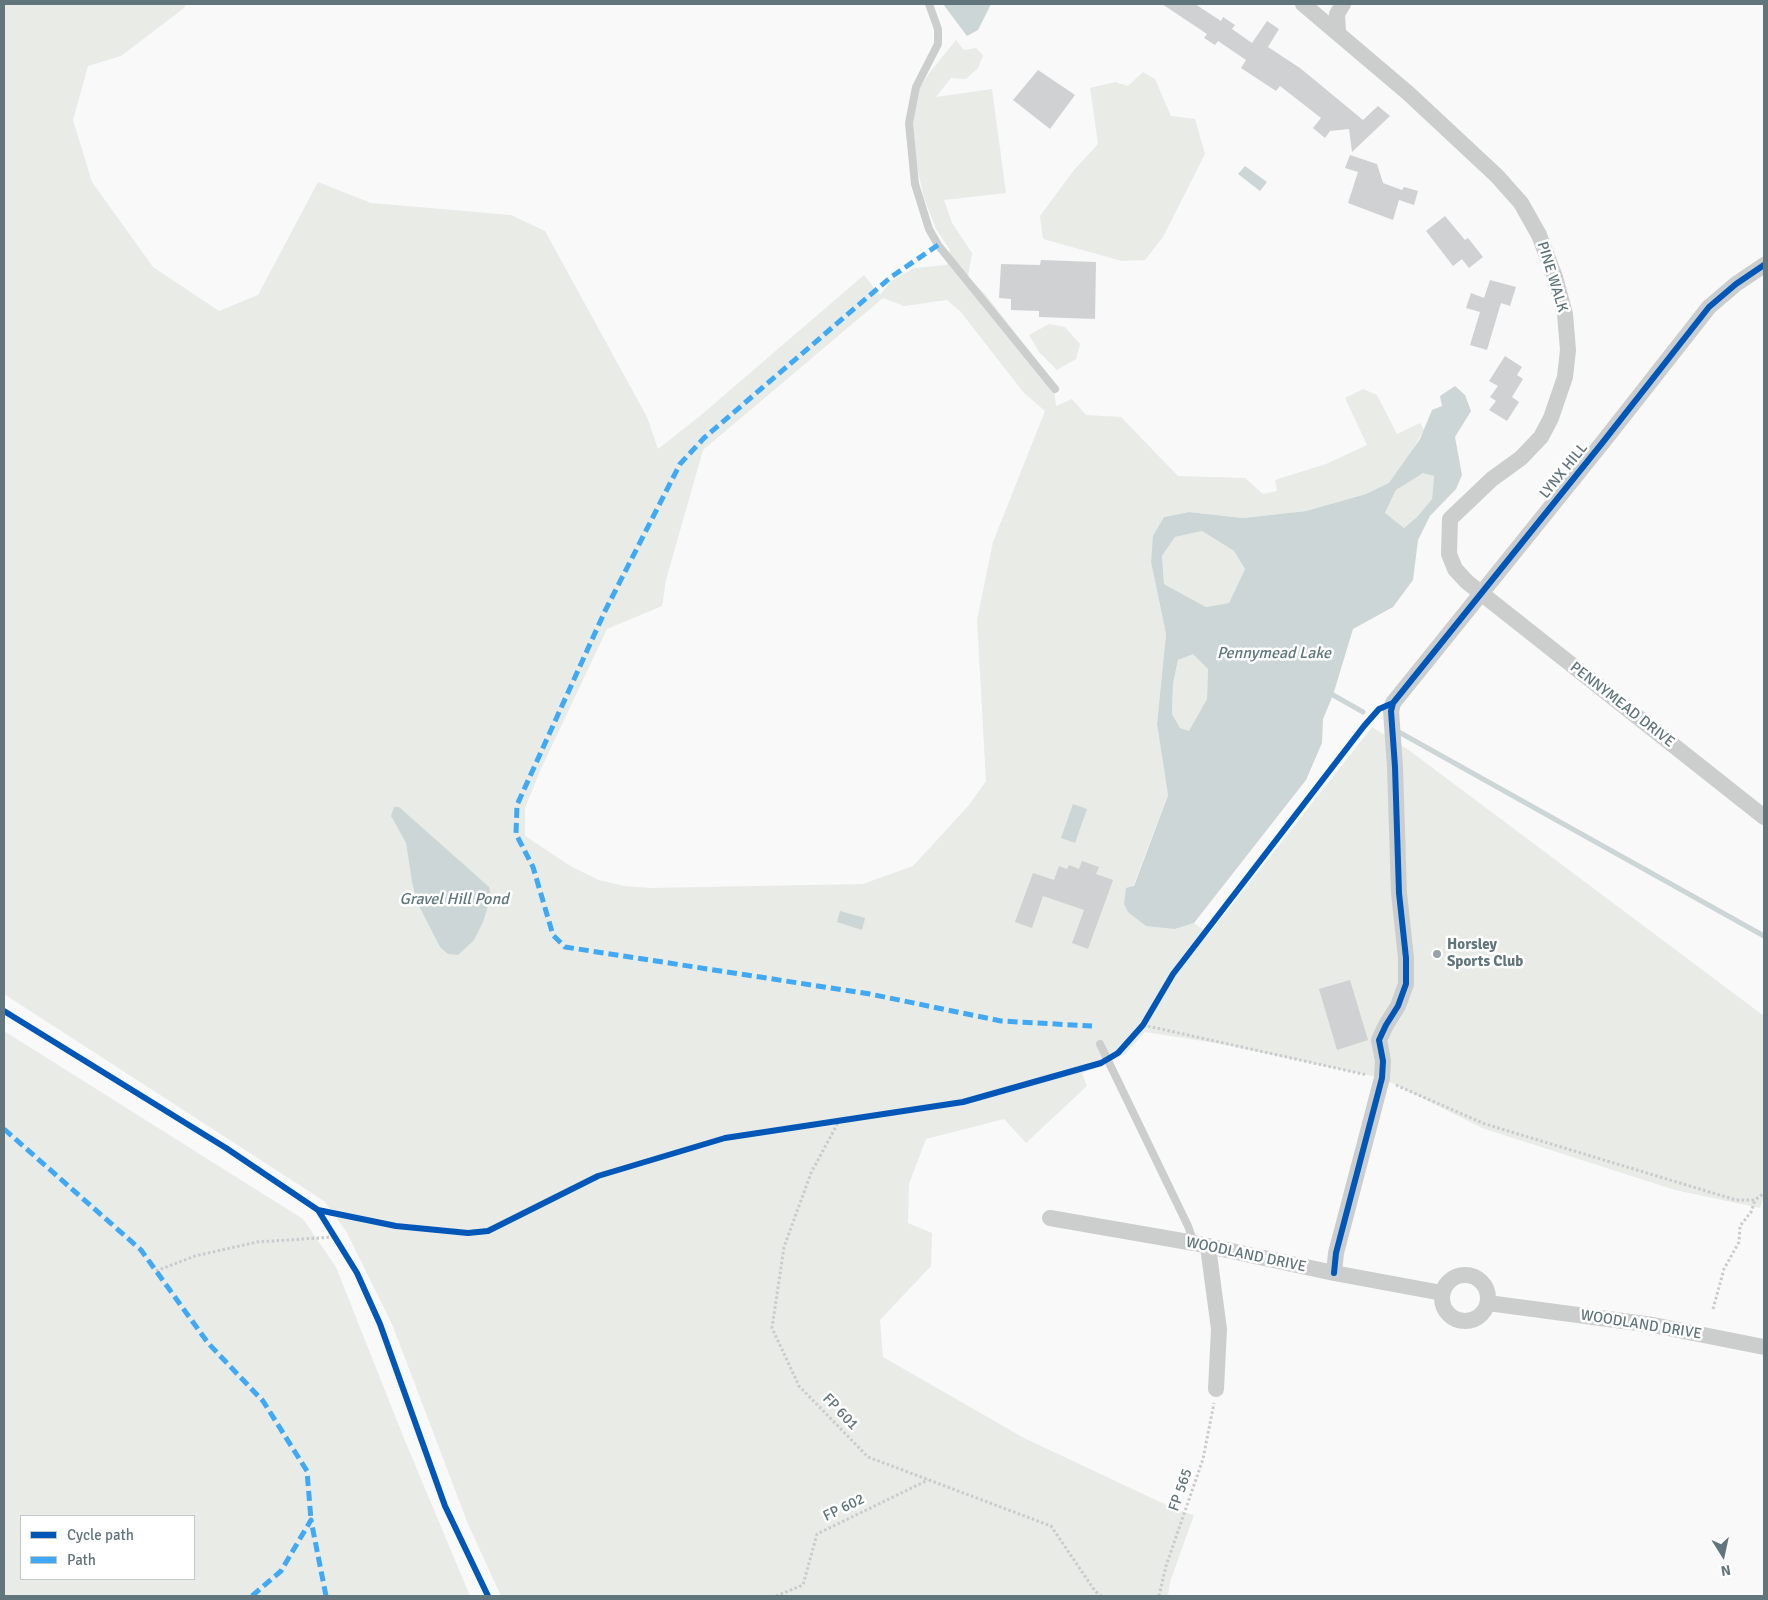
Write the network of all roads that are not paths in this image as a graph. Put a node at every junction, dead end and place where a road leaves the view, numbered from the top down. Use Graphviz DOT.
graph roads {
  1 [pos="929,4"];
  2 [pos="1304,4"];
  3 [pos="1343,4"];
  4 [pos="1338,32"];
  5 [pos="1764,265"];
  6 [pos="1055,389"];
  7 [pos="1480,592"];
  8 [pos="1764,817"];
  9 [pos="1100,1044"];
  10 [pos="1050,1218"];
  11 [pos="1201,1245"];
  12 [pos="1334,1273"];
  13 [pos="1442,1292"];
  14 [pos="1488,1303"];
  15 [pos="1764,1347"];
  16 [pos="1216,1389"];
  1 -- 6 [label="lane"];
  2 -- 4 [label="street, PINE WALK"];
  3 -- 4 [label="street"];
  4 -- 7 [label="street, PINE WALK"];
  5 -- 7 [label="street, LYNX HILL"];
  7 -- 8 [label="street, PENNYMEAD DRIVE"];
  7 -- 12 [label="street, LYNX HILL"];
  9 -- 11 [label="lane"];
  10 -- 11 [label="street, WOODLAND DRIVE"];
  11 -- 12 [label="street, WOODLAND DRIVE"];
  11 -- 16 [label="street"];
  12 -- 13 [label="street, WOODLAND DRIVE"];
  13 -- 14 [label="street"];
  13 -- 14 [label="street"];
  14 -- 15 [label="street, WOODLAND DRIVE"];
}
